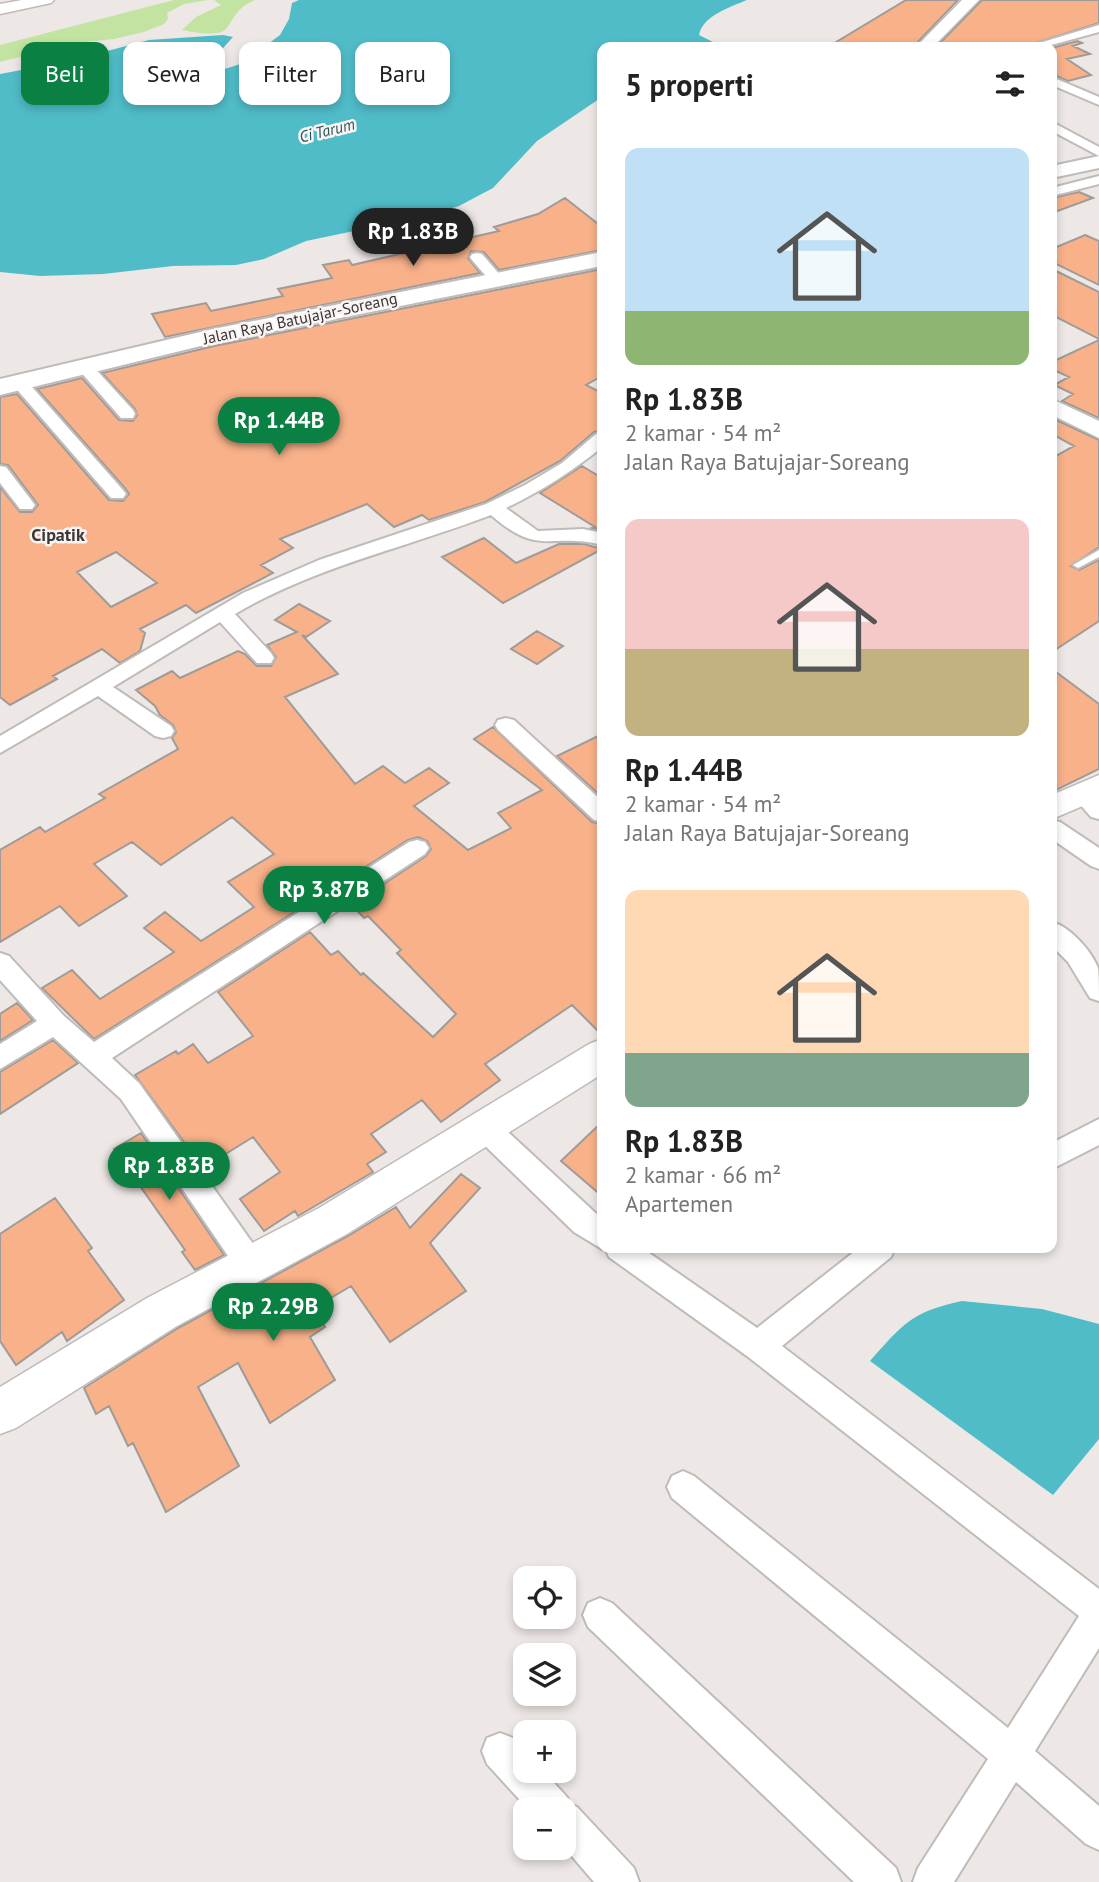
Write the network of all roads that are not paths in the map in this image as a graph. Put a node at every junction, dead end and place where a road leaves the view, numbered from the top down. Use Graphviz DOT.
graph roads {
  1 [pos="46,0"];
  2 [pos="971,0"];
  3 [pos="0,9"];
  4 [pos="1099,28"];
  5 [pos="929,42"];
  6 [pos="1050,42"];
  7 [pos="1057,82"];
  8 [pos="1099,101"];
  9 [pos="1057,129"];
  10 [pos="1099,152"];
  11 [pos="1099,162"];
  12 [pos="1057,171"];
  13 [pos="1099,180"];
  14 [pos="1080,185"];
  15 [pos="1057,191"];
  16 [pos="1099,197"];
  17 [pos="477,257"];
  18 [pos="597,260"];
  19 [pos="496,279"];
  20 [pos="85,367"];
  21 [pos="10,384"];
  22 [pos="1057,409"];
  23 [pos="127,414"];
  24 [pos="1099,431"];
  25 [pos="597,442"];
  26 [pos="0,471"];
  27 [pos="117,494"];
  28 [pos="26,505"];
  29 [pos="499,512"];
  30 [pos="597,537"];
  31 [pos="1099,552"];
  32 [pos="1078,565"];
  33 [pos="222,611"];
  34 [pos="264,658"];
  35 [pos="99,687"];
  36 [pos="506,725"];
  37 [pos="163,731"];
  38 [pos="0,746"];
  39 [pos="1093,797"];
  40 [pos="1057,807"];
  41 [pos="597,809"];
  42 [pos="1057,831"];
  43 [pos="416,848"];
  44 [pos="1099,860"];
  45 [pos="1057,936"];
  46 [pos="0,963"];
  47 [pos="1099,991"];
  48 [pos="55,1023"];
  49 [pos="93,1056"];
  50 [pos="0,1058"];
  51 [pos="597,1058"];
  52 [pos="485,1128"];
  53 [pos="1099,1131"];
  54 [pos="1057,1154"];
  55 [pos="597,1232"];
  56 [pos="626,1253"];
  57 [pos="875,1253"];
  58 [pos="251,1265"];
  59 [pos="758,1346"];
  60 [pos="0,1412"];
  61 [pos="683,1487"];
  62 [pos="1099,1610"];
  63 [pos="600,1615"];
  64 [pos="1099,1616"];
  65 [pos="500,1751"];
  66 [pos="1012,1755"];
  67 [pos="542,1797"];
  68 [pos="1099,1831"];
  69 [pos="576,1833"];
  70 [pos="620,1882"];
  71 [pos="882,1882"];
  72 [pos="932,1882"];
  1 -- 3 [label="street"];
  2 -- 5 [label="street"];
  4 -- 6 [label="street"];
  7 -- 8 [label="street"];
  9 -- 10 [label="street"];
  11 -- 12 [label="highway"];
  13 -- 14 [label="street"];
  14 -- 15 [label="street"];
  14 -- 16 [label="street"];
  17 -- 19 [label="street"];
  18 -- 19 [label="highway, Jalan Raya Batujajar-Soreang"];
  19 -- 20 [label="highway, Jalan Raya Batujajar-Soreang"];
  20 -- 21 [label="highway, Jalan Raya Batujajar-Soreang"];
  20 -- 23 [label="street"];
  21 -- 27 [label="street"];
  22 -- 24 [label="street"];
  25 -- 29 [label="street"];
  26 -- 28 [label="street"];
  29 -- 30 [label="street"];
  29 -- 33 [label="street"];
  31 -- 32 [label="lane"];
  33 -- 34 [label="street"];
  33 -- 35 [label="street"];
  35 -- 37 [label="street"];
  35 -- 38 [label="street"];
  36 -- 41 [label="street"];
  39 -- 40 [label="street"];
  42 -- 44 [label="street"];
  43 -- 49 [label="street"];
  45 -- 47 [label="street"];
  46 -- 48 [label="street"];
  48 -- 49 [label="street"];
  48 -- 50 [label="street"];
  49 -- 58 [label="street"];
  51 -- 52 [label="street"];
  52 -- 55 [label="street"];
  52 -- 58 [label="street"];
  53 -- 54 [label="street"];
  56 -- 59 [label="street"];
  57 -- 59 [label="street"];
  58 -- 60 [label="street"];
  59 -- 62 [label="street"];
  61 -- 66 [label="street"];
  63 -- 71 [label="street"];
  64 -- 66 [label="street"];
  65 -- 67 [label="street"];
  66 -- 68 [label="street"];
  66 -- 72 [label="street"];
  69 -- 70 [label="street"];
}
